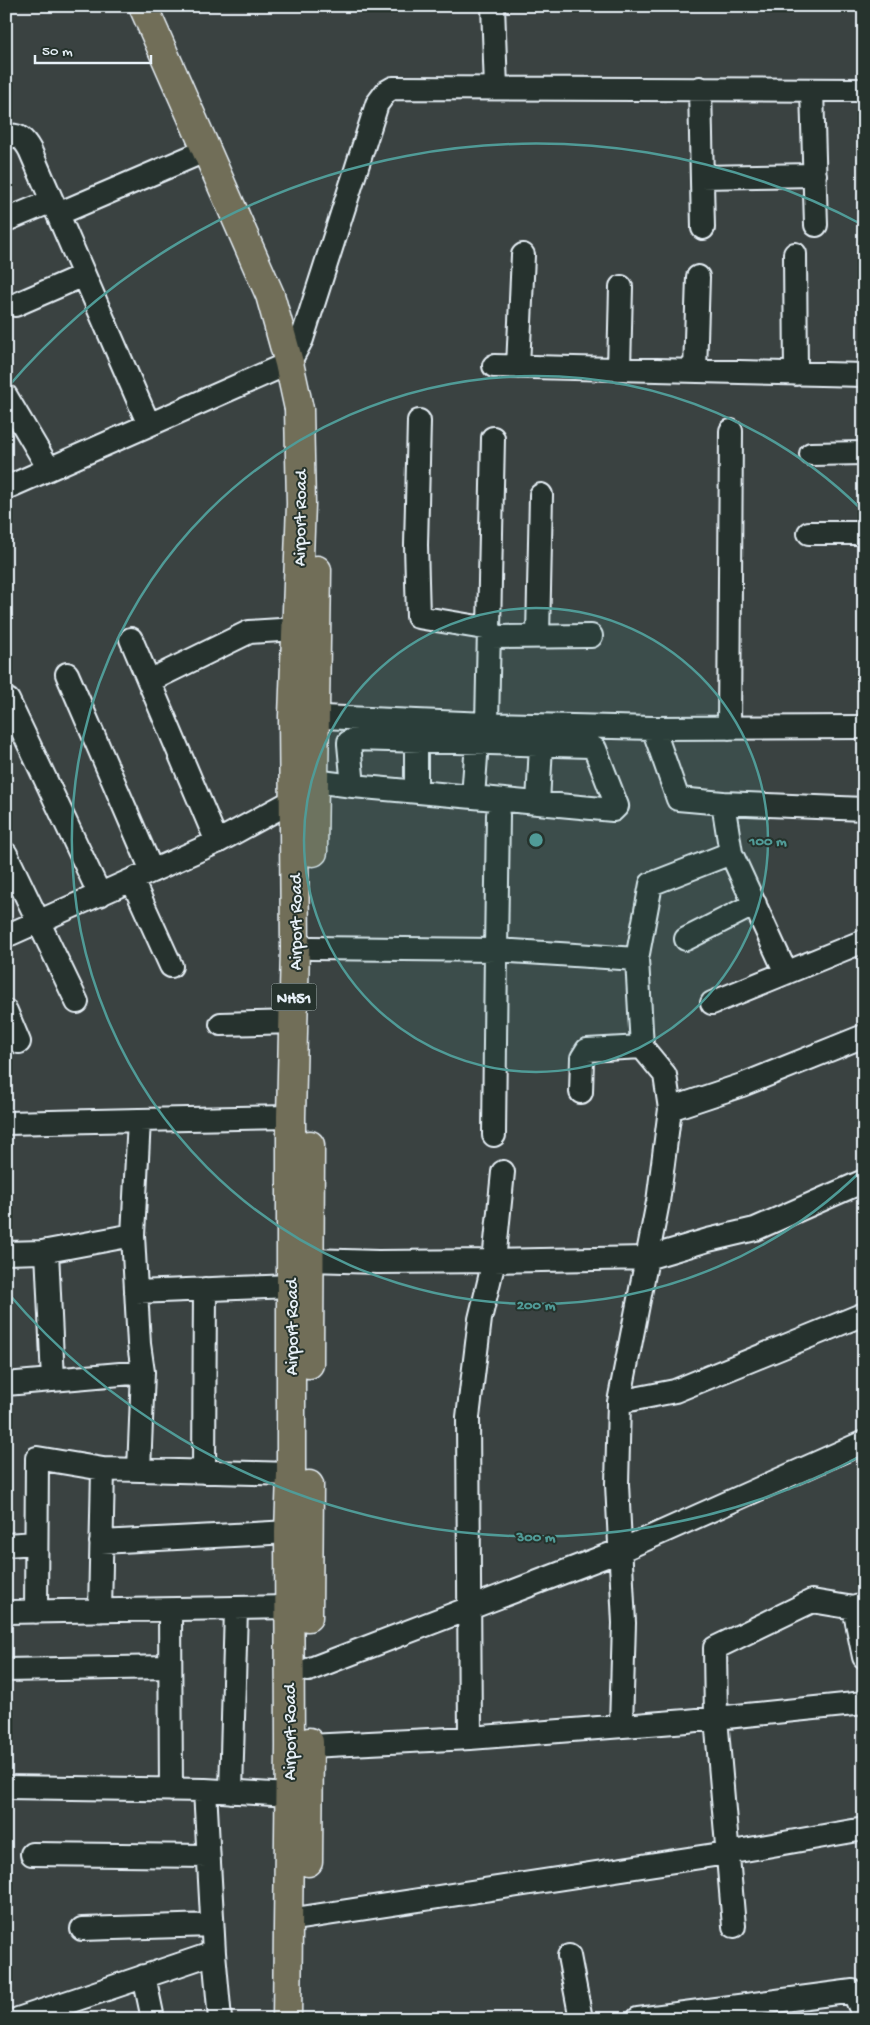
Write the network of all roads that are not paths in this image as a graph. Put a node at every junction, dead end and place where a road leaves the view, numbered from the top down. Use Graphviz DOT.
graph roads {
  1 [pos="143,6"];
  2 [pos="162,6"];
  3 [pos="494,6"];
  4 [pos="496,88"];
  5 [pos="700,88"];
  6 [pos="812,90"];
  7 [pos="864,90"];
  8 [pos="6,136"];
  9 [pos="207,150"];
  10 [pos="814,175"];
  11 [pos="702,177"];
  12 [pos="55,208"];
  13 [pos="6,220"];
  14 [pos="816,225"];
  15 [pos="703,228"];
  16 [pos="795,254"];
  17 [pos="524,255"];
  18 [pos="84,275"];
  19 [pos="698,277"];
  20 [pos="621,287"];
  21 [pos="15,306"];
  22 [pos="302,339"];
  23 [pos="289,364"];
  24 [pos="494,366"];
  25 [pos="518,367"];
  26 [pos="619,369"];
  27 [pos="694,371"];
  28 [pos="796,374"];
  29 [pos="864,376"];
  30 [pos="6,396"];
  31 [pos="418,421"];
  32 [pos="149,425"];
  33 [pos="730,431"];
  34 [pos="493,438"];
  35 [pos="864,453"];
  36 [pos="810,454"];
  37 [pos="49,469"];
  38 [pos="6,488"];
  39 [pos="541,495"];
  40 [pos="809,533"];
  41 [pos="864,533"];
  42 [pos="296,629"];
  43 [pos="490,633"];
  44 [pos="538,636"];
  45 [pos="591,636"];
  46 [pos="131,639"];
  47 [pos="66,674"];
  48 [pos="149,681"];
  49 [pos="8,700"];
  50 [pos="304,717"];
  51 [pos="864,727"];
  52 [pos="653,728"];
  53 [pos="729,728"];
  54 [pos="482,734"];
  55 [pos="416,741"];
  56 [pos="541,744"];
  57 [pos="314,781"];
  58 [pos="354,786"];
  59 [pos="416,791"];
  60 [pos="473,797"];
  61 [pos="294,800"];
  62 [pos="538,803"];
  63 [pos="723,803"];
  64 [pos="864,809"];
  65 [pos="498,814"];
  66 [pos="217,842"];
  67 [pos="731,853"];
  68 [pos="6,854"];
  69 [pos="142,876"];
  70 [pos="100,895"];
  71 [pos="755,904"];
  72 [pos="39,922"];
  73 [pos="6,936"];
  74 [pos="686,939"];
  75 [pos="864,941"];
  76 [pos="311,948"];
  77 [pos="496,950"];
  78 [pos="637,959"];
  79 [pos="171,966"];
  80 [pos="786,973"];
  81 [pos="76,1002"];
  82 [pos="712,1003"];
  83 [pos="6,1011"];
  84 [pos="294,1022"];
  85 [pos="221,1024"];
  86 [pos="864,1036"];
  87 [pos="19,1042"];
  88 [pos="642,1047"];
  89 [pos="581,1092"];
  90 [pos="670,1109"];
  91 [pos="291,1117"];
  92 [pos="138,1120"];
  93 [pos="6,1123"];
  94 [pos="494,1135"];
  95 [pos="503,1172"];
  96 [pos="864,1181"];
  97 [pos="133,1235"];
  98 [pos="47,1251"];
  99 [pos="6,1253"];
  100 [pos="647,1258"];
  101 [pos="310,1260"];
  102 [pos="494,1261"];
  103 [pos="290,1286"];
  104 [pos="205,1289"];
  105 [pos="136,1292"];
  106 [pos="864,1314"];
  107 [pos="143,1372"];
  108 [pos="52,1380"];
  109 [pos="6,1384"];
  110 [pos="619,1402"];
  111 [pos="864,1442"];
  112 [pos="103,1468"];
  113 [pos="140,1470"];
  114 [pos="204,1472"];
  115 [pos="291,1474"];
  116 [pos="289,1532"];
  117 [pos="101,1542"];
  118 [pos="36,1543"];
  119 [pos="6,1544"];
  120 [pos="620,1551"];
  121 [pos="859,1606"];
  122 [pos="289,1607"];
  123 [pos="236,1609"];
  124 [pos="469,1609"];
  125 [pos="170,1610"];
  126 [pos="100,1611"];
  127 [pos="6,1612"];
  128 [pos="36,1612"];
  129 [pos="864,1657"];
  130 [pos="170,1667"];
  131 [pos="6,1670"];
  132 [pos="308,1670"];
  133 [pos="864,1703"];
  134 [pos="716,1718"];
  135 [pos="621,1726"];
  136 [pos="470,1738"];
  137 [pos="309,1746"];
  138 [pos="6,1787"];
  139 [pos="171,1790"];
  140 [pos="205,1790"];
  141 [pos="231,1792"];
  142 [pos="289,1795"];
  143 [pos="864,1829"];
  144 [pos="727,1852"];
  145 [pos="32,1854"];
  146 [pos="208,1856"];
  147 [pos="298,1918"];
  148 [pos="212,1925"];
  149 [pos="734,1926"];
  150 [pos="82,1929"];
  151 [pos="214,1953"];
  152 [pos="569,1956"];
  153 [pos="144,1976"];
  154 [pos="856,1989"];
  155 [pos="66,2011"];
  156 [pos="864,2016"];
  157 [pos="23,2018"];
  158 [pos="153,2019"];
  159 [pos="220,2019"];
  160 [pos="287,2019"];
  161 [pos="306,2019"];
  162 [pos="581,2019"];
  163 [pos="638,2019"];
  1 -- 9 [label="highway, Airport Road / NH51"];
  2 -- 22 [label="highway, Airport Road / NH51"];
  3 -- 4 [label="street"];
  4 -- 5 [label="street"];
  4 -- 22 [label="street"];
  5 -- 6 [label="street"];
  5 -- 11 [label="street"];
  6 -- 7 [label="street"];
  6 -- 10 [label="street"];
  8 -- 12 [label="street"];
  9 -- 12 [label="street"];
  9 -- 23 [label="highway, Airport Road / NH51"];
  10 -- 11 [label="street"];
  10 -- 14 [label="street"];
  11 -- 15 [label="street"];
  12 -- 13 [label="street"];
  12 -- 18 [label="street"];
  16 -- 28 [label="street"];
  17 -- 25 [label="street"];
  18 -- 21 [label="street"];
  18 -- 32 [label="street"];
  19 -- 27 [label="street"];
  20 -- 26 [label="street"];
  22 -- 23 [label="street"];
  22 -- 50 [label="highway, Airport Road / NH51"];
  23 -- 32 [label="street"];
  23 -- 42 [label="highway, Airport Road / NH51"];
  24 -- 25 [label="street"];
  25 -- 26 [label="street"];
  26 -- 27 [label="street"];
  27 -- 28 [label="street"];
  28 -- 29 [label="street"];
  30 -- 37 [label="street"];
  31 -- 43 [label="street"];
  32 -- 37 [label="street"];
  33 -- 53 [label="street"];
  34 -- 43 [label="street"];
  35 -- 36 [label="street"];
  37 -- 38 [label="street"];
  39 -- 44 [label="street"];
  40 -- 41 [label="street"];
  42 -- 48 [label="street"];
  42 -- 50 [label="highway, Airport Road / NH51"];
  43 -- 44 [label="street"];
  43 -- 54 [label="street"];
  44 -- 45 [label="street"];
  46 -- 48 [label="street"];
  47 -- 69 [label="street"];
  48 -- 66 [label="street"];
  49 -- 70 [label="street"];
  50 -- 54 [label="street"];
  50 -- 57 [label="highway, Airport Road / NH51"];
  50 -- 61 [label="highway, Airport Road / NH51"];
  51 -- 53 [label="street"];
  52 -- 53 [label="street"];
  52 -- 54 [label="street"];
  52 -- 63 [label="street"];
  54 -- 55 [label="street"];
  54 -- 56 [label="street"];
  54 -- 60 [label="street"];
  55 -- 58 [label="street"];
  55 -- 59 [label="street"];
  56 -- 62 [label="street"];
  56 -- 62 [label="street"];
  57 -- 58 [label="street"];
  57 -- 76 [label="highway, Airport Road / NH51"];
  58 -- 59 [label="street"];
  59 -- 60 [label="street"];
  60 -- 62 [label="street"];
  61 -- 66 [label="street"];
  61 -- 84 [label="highway, Airport Road / NH51"];
  63 -- 64 [label="street"];
  63 -- 67 [label="street"];
  65 -- 77 [label="street"];
  66 -- 69 [label="street"];
  67 -- 71 [label="street"];
  67 -- 78 [label="street"];
  68 -- 72 [label="street"];
  69 -- 70 [label="street"];
  69 -- 79 [label="street"];
  70 -- 72 [label="street"];
  71 -- 74 [label="street"];
  71 -- 80 [label="street"];
  72 -- 73 [label="street"];
  72 -- 81 [label="street"];
  75 -- 80 [label="street"];
  76 -- 77 [label="street"];
  76 -- 101 [label="highway, Airport Road / NH51"];
  77 -- 78 [label="street"];
  77 -- 94 [label="street"];
  78 -- 88 [label="street"];
  80 -- 82 [label="street"];
  83 -- 87 [label="street"];
  84 -- 85 [label="street"];
  84 -- 91 [label="highway, Airport Road / NH51"];
  86 -- 90 [label="street"];
  88 -- 89 [label="street"];
  88 -- 90 [label="street"];
  90 -- 100 [label="street"];
  91 -- 92 [label="street"];
  91 -- 103 [label="highway, Airport Road / NH51"];
  92 -- 93 [label="street"];
  92 -- 97 [label="street"];
  95 -- 102 [label="street"];
  96 -- 100 [label="street"];
  97 -- 98 [label="street"];
  97 -- 105 [label="street"];
  98 -- 99 [label="street"];
  98 -- 108 [label="street"];
  100 -- 102 [label="street"];
  100 -- 110 [label="street"];
  101 -- 102 [label="street"];
  101 -- 132 [label="highway, Airport Road / NH51"];
  102 -- 124 [label="street"];
  103 -- 104 [label="street"];
  103 -- 115 [label="highway, Airport Road / NH51"];
  104 -- 105 [label="street"];
  104 -- 114 [label="street"];
  105 -- 107 [label="street"];
  106 -- 110 [label="street"];
  107 -- 108 [label="street"];
  107 -- 113 [label="street"];
  108 -- 109 [label="street"];
  110 -- 120 [label="street"];
  111 -- 120 [label="street"];
  112 -- 113 [label="street"];
  112 -- 117 [label="street"];
  112 -- 118 [label="street"];
  113 -- 114 [label="street"];
  114 -- 115 [label="street"];
  115 -- 116 [label="highway, Airport Road / NH51"];
  116 -- 117 [label="street"];
  116 -- 122 [label="highway, Airport Road / NH51"];
  117 -- 126 [label="street"];
  118 -- 119 [label="street"];
  118 -- 128 [label="street"];
  120 -- 124 [label="street"];
  120 -- 135 [label="street"];
  121 -- 129 [label="street"];
  121 -- 134 [label="street"];
  122 -- 123 [label="street"];
  122 -- 142 [label="highway, Airport Road / NH51"];
  123 -- 125 [label="street"];
  123 -- 141 [label="street"];
  124 -- 132 [label="street"];
  124 -- 136 [label="street"];
  125 -- 126 [label="street"];
  125 -- 130 [label="street"];
  126 -- 128 [label="street"];
  127 -- 128 [label="street"];
  130 -- 131 [label="street"];
  130 -- 139 [label="street"];
  132 -- 137 [label="highway, Airport Road / NH51"];
  133 -- 134 [label="street"];
  134 -- 135 [label="street"];
  134 -- 144 [label="street"];
  135 -- 136 [label="street"];
  136 -- 137 [label="street"];
  137 -- 147 [label="highway, Airport Road / NH51"];
  138 -- 139 [label="street"];
  139 -- 140 [label="street"];
  140 -- 141 [label="street"];
  140 -- 146 [label="street"];
  141 -- 142 [label="street"];
  142 -- 147 [label="highway, Airport Road / NH51"];
  143 -- 144 [label="street"];
  144 -- 147 [label="street"];
  144 -- 149 [label="street"];
  145 -- 146 [label="street"];
  146 -- 148 [label="street"];
  147 -- 160 [label="highway, Airport Road / NH51"];
  147 -- 161 [label="highway, Airport Road / NH51"];
  148 -- 150 [label="street"];
  148 -- 151 [label="street"];
  151 -- 153 [label="street"];
  151 -- 159 [label="street"];
  152 -- 162 [label="street"];
  153 -- 155 [label="street"];
  153 -- 158 [label="street"];
  154 -- 156 [label="street"];
  154 -- 163 [label="street"];
  155 -- 157 [label="street"];
}
